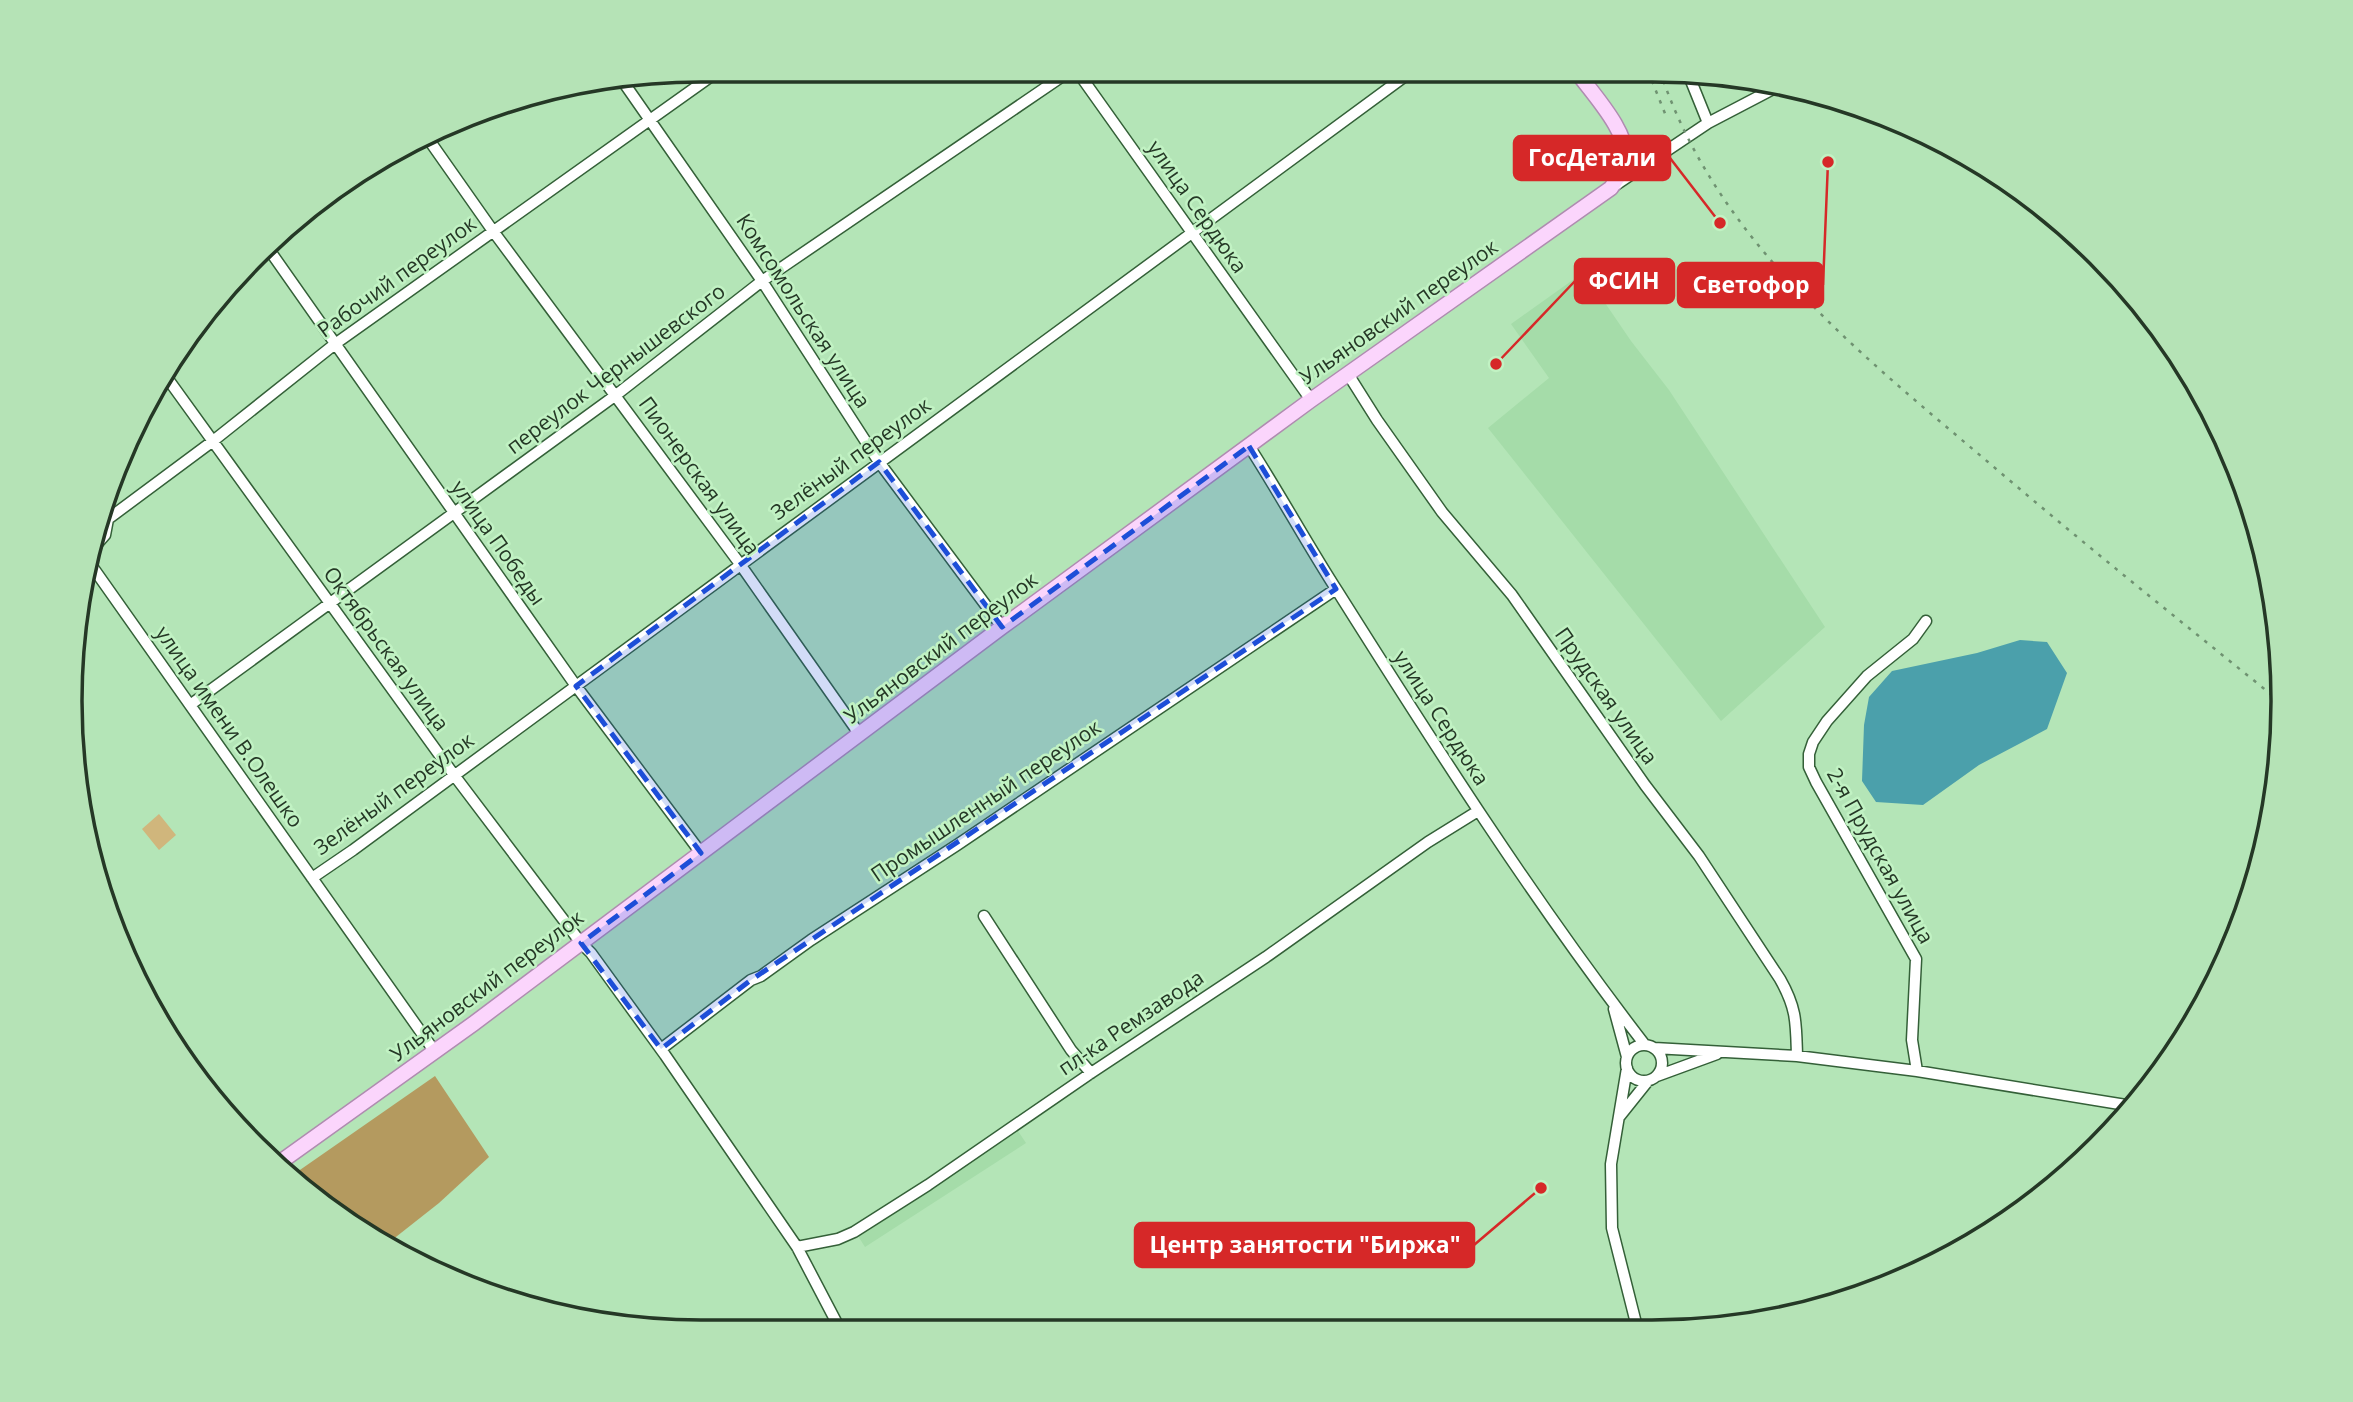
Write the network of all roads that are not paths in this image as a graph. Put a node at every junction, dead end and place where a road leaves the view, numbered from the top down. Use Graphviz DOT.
graph roads {
  1 [pos="703,82"];
  2 [pos="1054,82"];
  3 [pos="1085,82"];
  4 [pos="1397,82"];
  5 [pos="1584,82"];
  6 [pos="1691,84"];
  7 [pos="627,87"];
  8 [pos="1766,93"];
  9 [pos="650,119"];
  10 [pos="1708,123"];
  11 [pos="432,144"];
  12 [pos="1611,188"];
  13 [pos="493,232"];
  14 [pos="1192,234"];
  15 [pos="272,254"];
  16 [pos="762,281"];
  17 [pos="335,344"];
  18 [pos="1348,374"];
  19 [pos="171,383"];
  20 [pos="616,395"];
  21 [pos="1311,400"];
  22 [pos="213,441"];
  23 [pos="1249,446"];
  24 [pos="879,462"];
  25 [pos="112,513"];
  26 [pos="454,514"];
  27 [pos="740,564"];
  28 [pos="96,572"];
  29 [pos="1336,589"];
  30 [pos="330,604"];
  31 [pos="1926,621"];
  32 [pos="1002,627"];
  33 [pos="576,686"];
  34 [pos="190,705"];
  35 [pos="860,735"];
  36 [pos="454,775"];
  37 [pos="1478,811"];
  38 [pos="701,853"];
  39 [pos="312,878"];
  40 [pos="984,916"];
  41 [pos="581,943"];
  42 [pos="1613,1004"];
  43 [pos="1650,1046"];
  44 [pos="661,1049"];
  45 [pos="1723,1051"];
  46 [pos="435,1052"];
  47 [pos="1797,1056"];
  48 [pos="1627,1063"];
  49 [pos="1917,1071"];
  50 [pos="1091,1073"];
  51 [pos="1653,1079"];
  52 [pos="2121,1104"];
  53 [pos="1618,1118"];
  54 [pos="285,1159"];
  55 [pos="797,1247"];
  56 [pos="835,1320"];
  57 [pos="1635,1320"];
  1 -- 9 [label="street, Рабочий переулок"];
  2 -- 16 [label="street, переулок Чернышевского"];
  3 -- 14 [label="street, улица Сердюка"];
  4 -- 14 [label="street, Зелёный переулок"];
  5 -- 12 [label="main road, Ульяновский переулок"];
  6 -- 10 [label="street"];
  7 -- 9 [label="street, Комсомольская улица"];
  8 -- 10 [label="street"];
  9 -- 13 [label="street, Рабочий переулок"];
  9 -- 16 [label="street, Комсомольская улица"];
  10 -- 12 [label="street"];
  11 -- 13 [label="street, Пионерская улица"];
  12 -- 18 [label="main road, Ульяновский переулок"];
  13 -- 17 [label="street, Рабочий переулок"];
  13 -- 20 [label="street, Пионерская улица"];
  14 -- 21 [label="street, улица Сердюка"];
  14 -- 24 [label="street, Зелёный переулок"];
  15 -- 17 [label="street, улица Победы"];
  16 -- 20 [label="street, переулок Чернышевского"];
  16 -- 24 [label="street, Комсомольская улица"];
  17 -- 22 [label="street, Рабочий переулок"];
  17 -- 26 [label="street, улица Победы"];
  18 -- 21 [label="main road, Ульяновский переулок"];
  18 -- 47 [label="street, Прудская улица"];
  19 -- 22 [label="street, Октябрьская улица"];
  20 -- 26 [label="street, переулок Чернышевского"];
  20 -- 27 [label="street, Пионерская улица"];
  21 -- 23 [label="main road, Ульяновский переулок"];
  22 -- 25 [label="street, Рабочий переулок"];
  22 -- 30 [label="street, Октябрьская улица"];
  23 -- 29 [label="street, улица Сердюка"];
  23 -- 32 [label="main road, Ульяновский переулок"];
  24 -- 27 [label="street, Зелёный переулок"];
  24 -- 32 [label="street, Комсомольская улица"];
  26 -- 30 [label="street, переулок Чернышевского"];
  26 -- 33 [label="street, улица Победы"];
  27 -- 33 [label="street, Зелёный переулок"];
  27 -- 35 [label="street, Пионерская улица"];
  28 -- 34 [label="street, улица имени В.Олешко"];
  29 -- 37 [label="street, улица Сердюка"];
  29 -- 44 [label="street, Промышленный переулок"];
  30 -- 34 [label="street, переулок Чернышевского"];
  30 -- 36 [label="street, Октябрьская улица"];
  31 -- 49 [label="street, 2-я Прудская улица"];
  32 -- 35 [label="main road, Ульяновский переулок"];
  33 -- 36 [label="street, Зелёный переулок"];
  33 -- 38 [label="street, улица Победы"];
  34 -- 39 [label="street, улица имени В.Олешко"];
  35 -- 38 [label="main road, Ульяновский переулок"];
  36 -- 39 [label="street, Зелёный переулок"];
  36 -- 41 [label="street, Октябрьская улица"];
  37 -- 42 [label="street, улица Сердюка"];
  37 -- 50 [label="street, пл-ка Ремзавода"];
  38 -- 41 [label="main road, Ульяновский переулок"];
  39 -- 46 [label="street, улица имени В.Олешко"];
  40 -- 50 [label="street"];
  41 -- 44 [label="street, Октябрьская улица"];
  41 -- 46 [label="main road, Ульяновский переулок"];
  42 -- 43 [label="street, улица Сердюка"];
  42 -- 48 [label="street"];
  43 -- 45 [label="street"];
  43 -- 48 [label="street"];
  43 -- 51 [label="street"];
  44 -- 55 [label="street, Октябрьская улица"];
  45 -- 47 [label="street"];
  45 -- 51 [label="street"];
  46 -- 54 [label="main road, Ульяновский переулок"];
  47 -- 49 [label="street"];
  48 -- 51 [label="street"];
  48 -- 53 [label="street"];
  49 -- 52 [label="street"];
  50 -- 55 [label="street, пл-ка Ремзавода"];
  51 -- 53 [label="street"];
  53 -- 57 [label="street"];
  55 -- 56 [label="street, Октябрьская улица"];
}
